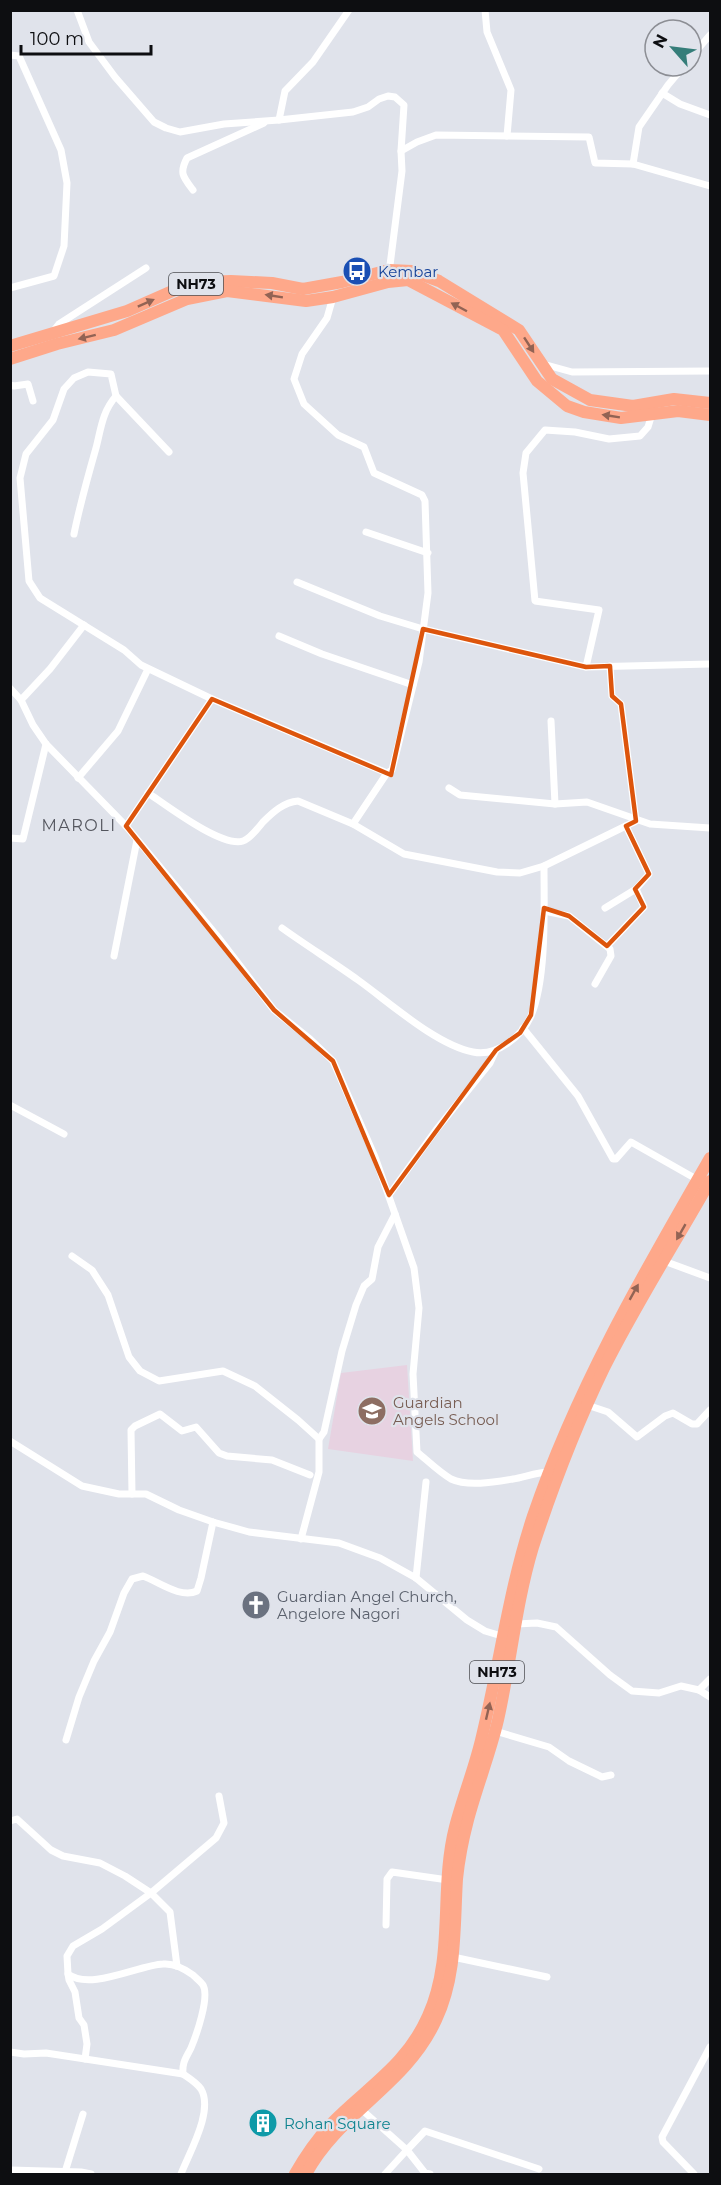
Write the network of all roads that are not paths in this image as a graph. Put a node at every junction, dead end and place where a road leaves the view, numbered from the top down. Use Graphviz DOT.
graph roads {
  1 [pos="77,10"];
  2 [pos="349,10"];
  3 [pos="485,10"];
  4 [pos="10,56"];
  5 [pos="674,78"];
  6 [pos="662,93"];
  7 [pos="711,115"];
  8 [pos="269,120"];
  9 [pos="279,120"];
  10 [pos="507,136"];
  11 [pos="401,151"];
  12 [pos="633,164"];
  13 [pos="711,186"];
  14 [pos="193,190"];
  15 [pos="146,268"];
  16 [pos="388,276"];
  17 [pos="11,287"];
  18 [pos="333,297"];
  19 [pos="51,335"];
  20 [pos="10,346"];
  21 [pos="10,359"];
  22 [pos="541,363"];
  23 [pos="711,371"];
  24 [pos="10,385"];
  25 [pos="116,396"];
  26 [pos="33,401"];
  27 [pos="711,404"];
  28 [pos="652,414"];
  29 [pos="711,415"];
  30 [pos="169,452"];
  31 [pos="366,532"];
  32 [pos="74,534"];
  33 [pos="428,552"];
  34 [pos="297,582"];
  35 [pos="84,625"];
  36 [pos="423,629"];
  37 [pos="279,636"];
  38 [pos="711,664"];
  39 [pos="610,666"];
  40 [pos="586,667"];
  41 [pos="148,669"];
  42 [pos="412,685"];
  43 [pos="10,688"];
  44 [pos="212,699"];
  45 [pos="21,700"];
  46 [pos="551,721"];
  47 [pos="46,744"];
  48 [pos="387,773"];
  49 [pos="78,778"];
  50 [pos="449,788"];
  51 [pos="148,793"];
  52 [pos="555,804"];
  53 [pos="636,821"];
  54 [pos="353,824"];
  55 [pos="126,826"];
  56 [pos="626,826"];
  57 [pos="711,828"];
  58 [pos="10,838"];
  59 [pos="137,840"];
  60 [pos="544,866"];
  61 [pos="636,889"];
  62 [pos="605,908"];
  63 [pos="544,911"];
  64 [pos="282,928"];
  65 [pos="607,946"];
  66 [pos="114,956"];
  67 [pos="595,984"];
  68 [pos="523,1028"];
  69 [pos="496,1050"];
  70 [pos="10,1105"];
  71 [pos="64,1134"];
  72 [pos="711,1158"];
  73 [pos="704,1181"];
  74 [pos="389,1195"];
  75 [pos="395,1214"];
  76 [pos="72,1257"];
  77 [pos="664,1261"];
  78 [pos="711,1278"];
  79 [pos="587,1405"];
  80 [pos="711,1410"];
  81 [pos="319,1439"];
  82 [pos="10,1441"];
  83 [pos="550,1472"];
  84 [pos="310,1475"];
  85 [pos="426,1482"];
  86 [pos="132,1494"];
  87 [pos="213,1522"];
  88 [pos="301,1539"];
  89 [pos="416,1578"];
  90 [pos="516,1624"];
  91 [pos="508,1637"];
  92 [pos="711,1678"];
  93 [pos="699,1690"];
  94 [pos="711,1697"];
  95 [pos="495,1731"];
  96 [pos="66,1740"];
  97 [pos="611,1774"];
  98 [pos="219,1796"];
  99 [pos="10,1821"];
  100 [pos="448,1880"];
  101 [pos="151,1893"];
  102 [pos="386,1925"];
  103 [pos="453,1957"];
  104 [pos="177,1966"];
  105 [pos="68,1974"];
  106 [pos="547,1977"];
  107 [pos="10,2052"];
  108 [pos="709,2052"];
  109 [pos="85,2059"];
  110 [pos="183,2074"];
  111 [pos="361,2109"];
  112 [pos="82,2114"];
  113 [pos="407,2150"];
  114 [pos="539,2169"];
  115 [pos="10,2170"];
  116 [pos="65,2172"];
  117 [pos="91,2175"];
  118 [pos="181,2175"];
  119 [pos="296,2175"];
  120 [pos="306,2175"];
  121 [pos="385,2175"];
  122 [pos="430,2175"];
  123 [pos="694,2175"];
  1 -- 8 [label="street"];
  2 -- 9 [label="street"];
  3 -- 10 [label="street"];
  4 -- 17 [label="street"];
  5 -- 6 [label="street"];
  6 -- 7 [label="street"];
  6 -- 12 [label="street"];
  8 -- 9 [label="street"];
  8 -- 14 [label="street"];
  9 -- 11 [label="street"];
  10 -- 11 [label="street"];
  10 -- 12 [label="street"];
  11 -- 16 [label="street"];
  12 -- 13 [label="street"];
  15 -- 19 [label="street"];
  16 -- 18 [label="highway, NH73"];
  19 -- 16 [label="highway, NH73, one-way"];
  16 -- 22 [label="highway, NH73, one-way"];
  28 -- 16 [label="highway, NH73, one-way"];
  18 -- 21 [label="highway, NH73, one-way"];
  18 -- 33 [label="street"];
  19 -- 20 [label="highway, NH73"];
  22 -- 23 [label="street"];
  22 -- 27 [label="highway, NH73"];
  24 -- 26 [label="street"];
  25 -- 30 [label="street"];
  25 -- 32 [label="street"];
  25 -- 35 [label="street"];
  28 -- 29 [label="highway, NH73"];
  28 -- 40 [label="street"];
  31 -- 33 [label="street"];
  33 -- 36 [label="street"];
  34 -- 36 [label="street"];
  35 -- 41 [label="street"];
  35 -- 45 [label="street"];
  36 -- 40 [label="street"];
  36 -- 42 [label="street"];
  37 -- 42 [label="street"];
  38 -- 39 [label="street"];
  39 -- 40 [label="street"];
  39 -- 53 [label="street"];
  41 -- 44 [label="street"];
  41 -- 49 [label="street"];
  42 -- 48 [label="street"];
  43 -- 45 [label="street"];
  44 -- 48 [label="street"];
  44 -- 51 [label="street"];
  45 -- 47 [label="street"];
  46 -- 52 [label="street"];
  47 -- 49 [label="street"];
  47 -- 58 [label="street"];
  48 -- 54 [label="street"];
  49 -- 55 [label="street"];
  50 -- 52 [label="street"];
  51 -- 54 [label="street"];
  51 -- 55 [label="street"];
  52 -- 53 [label="street"];
  53 -- 56 [label="street"];
  53 -- 57 [label="street"];
  54 -- 60 [label="street"];
  55 -- 59 [label="street"];
  56 -- 60 [label="street"];
  56 -- 61 [label="street"];
  59 -- 66 [label="street"];
  59 -- 74 [label="street"];
  60 -- 63 [label="street"];
  61 -- 62 [label="street"];
  61 -- 65 [label="street"];
  63 -- 65 [label="street"];
  63 -- 68 [label="street"];
  64 -- 69 [label="street"];
  65 -- 67 [label="street"];
  68 -- 69 [label="street"];
  68 -- 73 [label="street"];
  69 -- 74 [label="street"];
  70 -- 71 [label="street"];
  72 -- 73 [label="highway, NH73"];
  73 -- 77 [label="highway, NH73, one-way"];
  83 -- 73 [label="highway, NH73, one-way"];
  74 -- 75 [label="street"];
  75 -- 81 [label="street"];
  75 -- 83 [label="street"];
  76 -- 81 [label="street"];
  77 -- 78 [label="street"];
  77 -- 79 [label="highway, NH73"];
  79 -- 80 [label="street"];
  79 -- 90 [label="highway, NH73"];
  81 -- 88 [label="street"];
  82 -- 86 [label="street"];
  83 -- 91 [label="highway, NH73"];
  84 -- 86 [label="street"];
  85 -- 89 [label="street"];
  86 -- 87 [label="street"];
  87 -- 88 [label="street"];
  87 -- 96 [label="street"];
  88 -- 89 [label="street"];
  89 -- 91 [label="street"];
  90 -- 91 [label="highway, NH73"];
  90 -- 93 [label="street"];
  91 -- 95 [label="highway, NH73"];
  100 -- 91 [label="highway, NH73, one-way"];
  92 -- 93 [label="street"];
  93 -- 94 [label="street"];
  95 -- 97 [label="street"];
  95 -- 103 [label="highway, NH73"];
  98 -- 101 [label="street"];
  99 -- 101 [label="street"];
  100 -- 102 [label="street"];
  100 -- 119 [label="highway, NH73"];
  101 -- 104 [label="street"];
  101 -- 105 [label="street"];
  103 -- 106 [label="street"];
  103 -- 111 [label="highway, NH73"];
  104 -- 105 [label="street"];
  104 -- 110 [label="street"];
  105 -- 109 [label="street"];
  107 -- 109 [label="street"];
  108 -- 123 [label="street"];
  109 -- 110 [label="street"];
  110 -- 118 [label="street"];
  111 -- 113 [label="street"];
  111 -- 120 [label="highway, NH73"];
  112 -- 116 [label="street"];
  113 -- 114 [label="street"];
  113 -- 121 [label="street"];
  113 -- 122 [label="street"];
  115 -- 116 [label="street"];
  116 -- 117 [label="street"];
}
